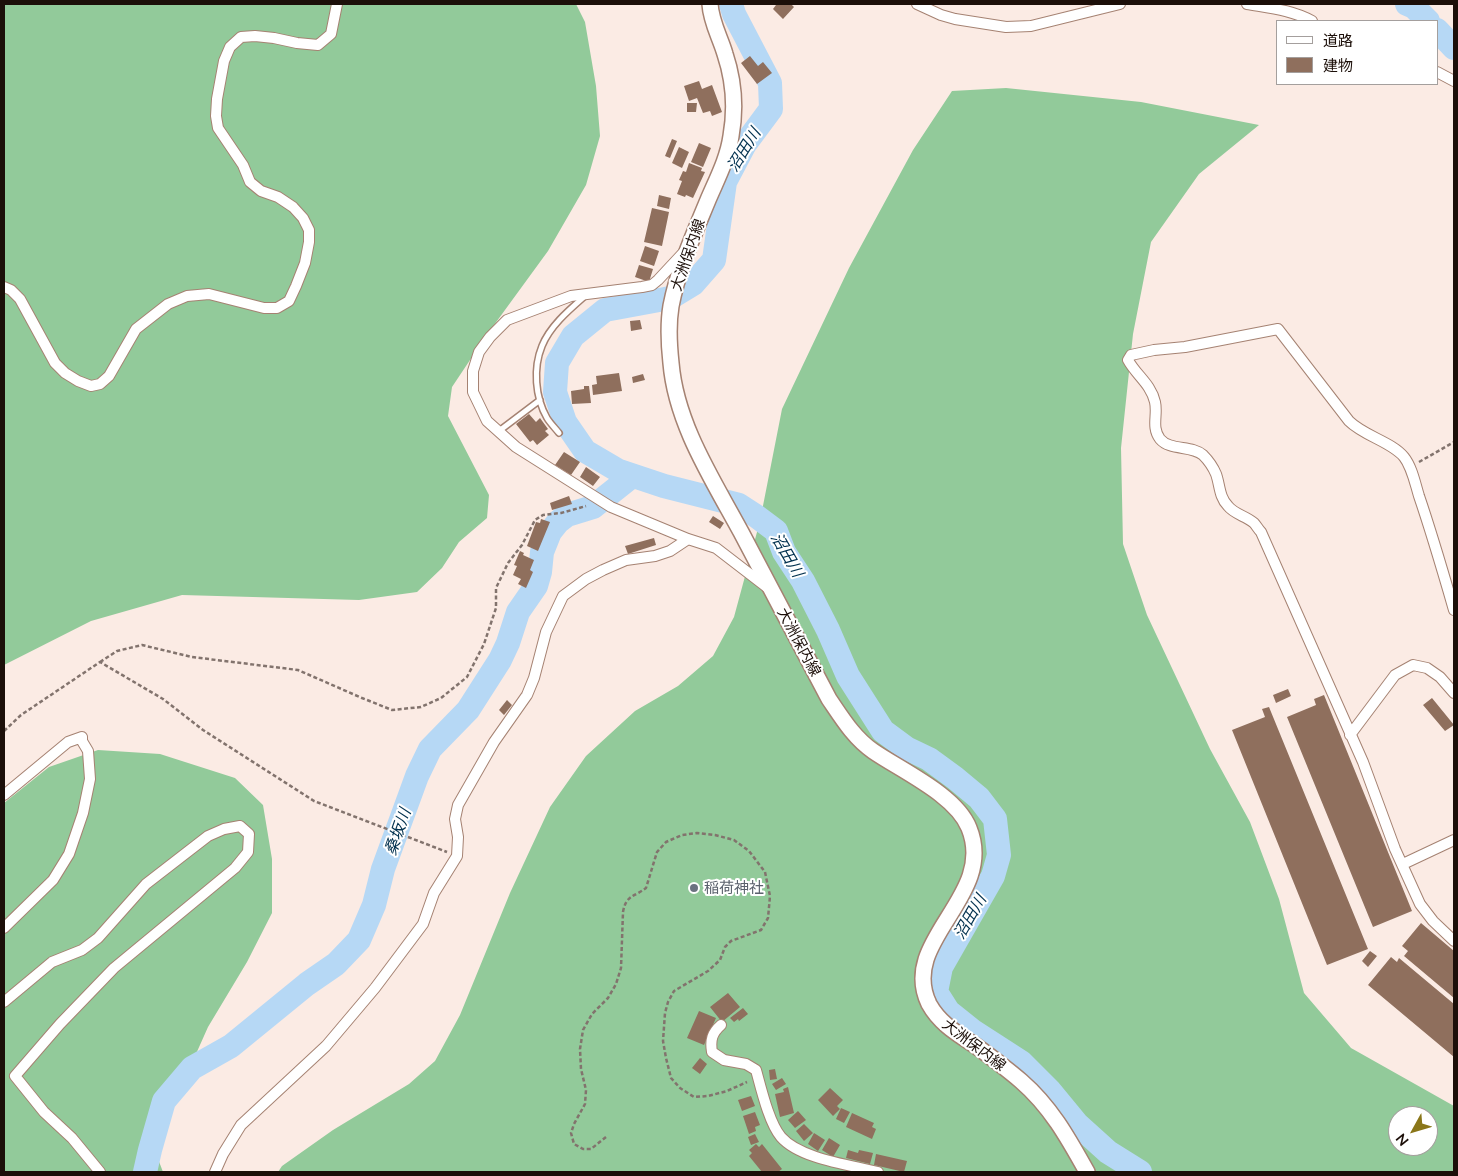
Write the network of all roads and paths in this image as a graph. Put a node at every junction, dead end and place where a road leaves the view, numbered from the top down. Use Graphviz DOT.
graph roads {
  1 [pos="337,4"];
  2 [pos="710,4"];
  3 [pos="917,4"];
  4 [pos="1120,4"];
  5 [pos="1247,4"];
  6 [pos="1310,20"];
  7 [pos="1438,73"];
  8 [pos="1454,81"];
  9 [pos="688,247"];
  10 [pos="4,286"];
  11 [pos="587,294"];
  12 [pos="540,400"];
  13 [pos="499,431"];
  14 [pos="559,433"];
  15 [pos="1454,442"];
  16 [pos="1409,468"];
  17 [pos="598,499"];
  18 [pos="688,539"];
  19 [pos="773,592"];
  20 [pos="1454,610"];
  21 [pos="100,662"];
  22 [pos="1454,693"];
  23 [pos="4,731"];
  24 [pos="1350,735"];
  25 [pos="4,795"];
  26 [pos="1454,840"];
  27 [pos="457,856"];
  28 [pos="1402,864"];
  29 [pos="4,928"];
  30 [pos="1454,941"];
  31 [pos="4,1002"];
  32 [pos="721,1025"];
  33 [pos="758,1077"];
  34 [pos="606,1137"];
  35 [pos="100,1172"];
  36 [pos="215,1172"];
  37 [pos="878,1172"];
  38 [pos="1088,1172"];
  1 -- 10 [label="street"];
  2 -- 9 [label="main road, 大洲保内線"];
  3 -- 4 [label="street"];
  5 -- 6 [label="street"];
  7 -- 8 [label="street"];
  9 -- 11 [label="street"];
  9 -- 19 [label="main road, 大洲保内線"];
  11 -- 12 [label="lane"];
  11 -- 13 [label="street"];
  12 -- 13 [label="lane"];
  12 -- 14 [label="lane"];
  13 -- 17 [label="street"];
  15 -- 16 [label="path"];
  16 -- 20 [label="street"];
  16 -- 24 [label="street"];
  17 -- 18 [label="street"];
  17 -- 21 [label="path"];
  18 -- 19 [label="street"];
  18 -- 27 [label="street"];
  19 -- 38 [label="main road, 大洲保内線"];
  21 -- 23 [label="path"];
  21 -- 27 [label="path"];
  22 -- 24 [label="street"];
  24 -- 28 [label="street"];
  25 -- 29 [label="street"];
  26 -- 28 [label="street"];
  27 -- 36 [label="street"];
  28 -- 30 [label="street"];
  31 -- 35 [label="street"];
  32 -- 33 [label="street"];
  33 -- 34 [label="path"];
  33 -- 37 [label="street"];
}
